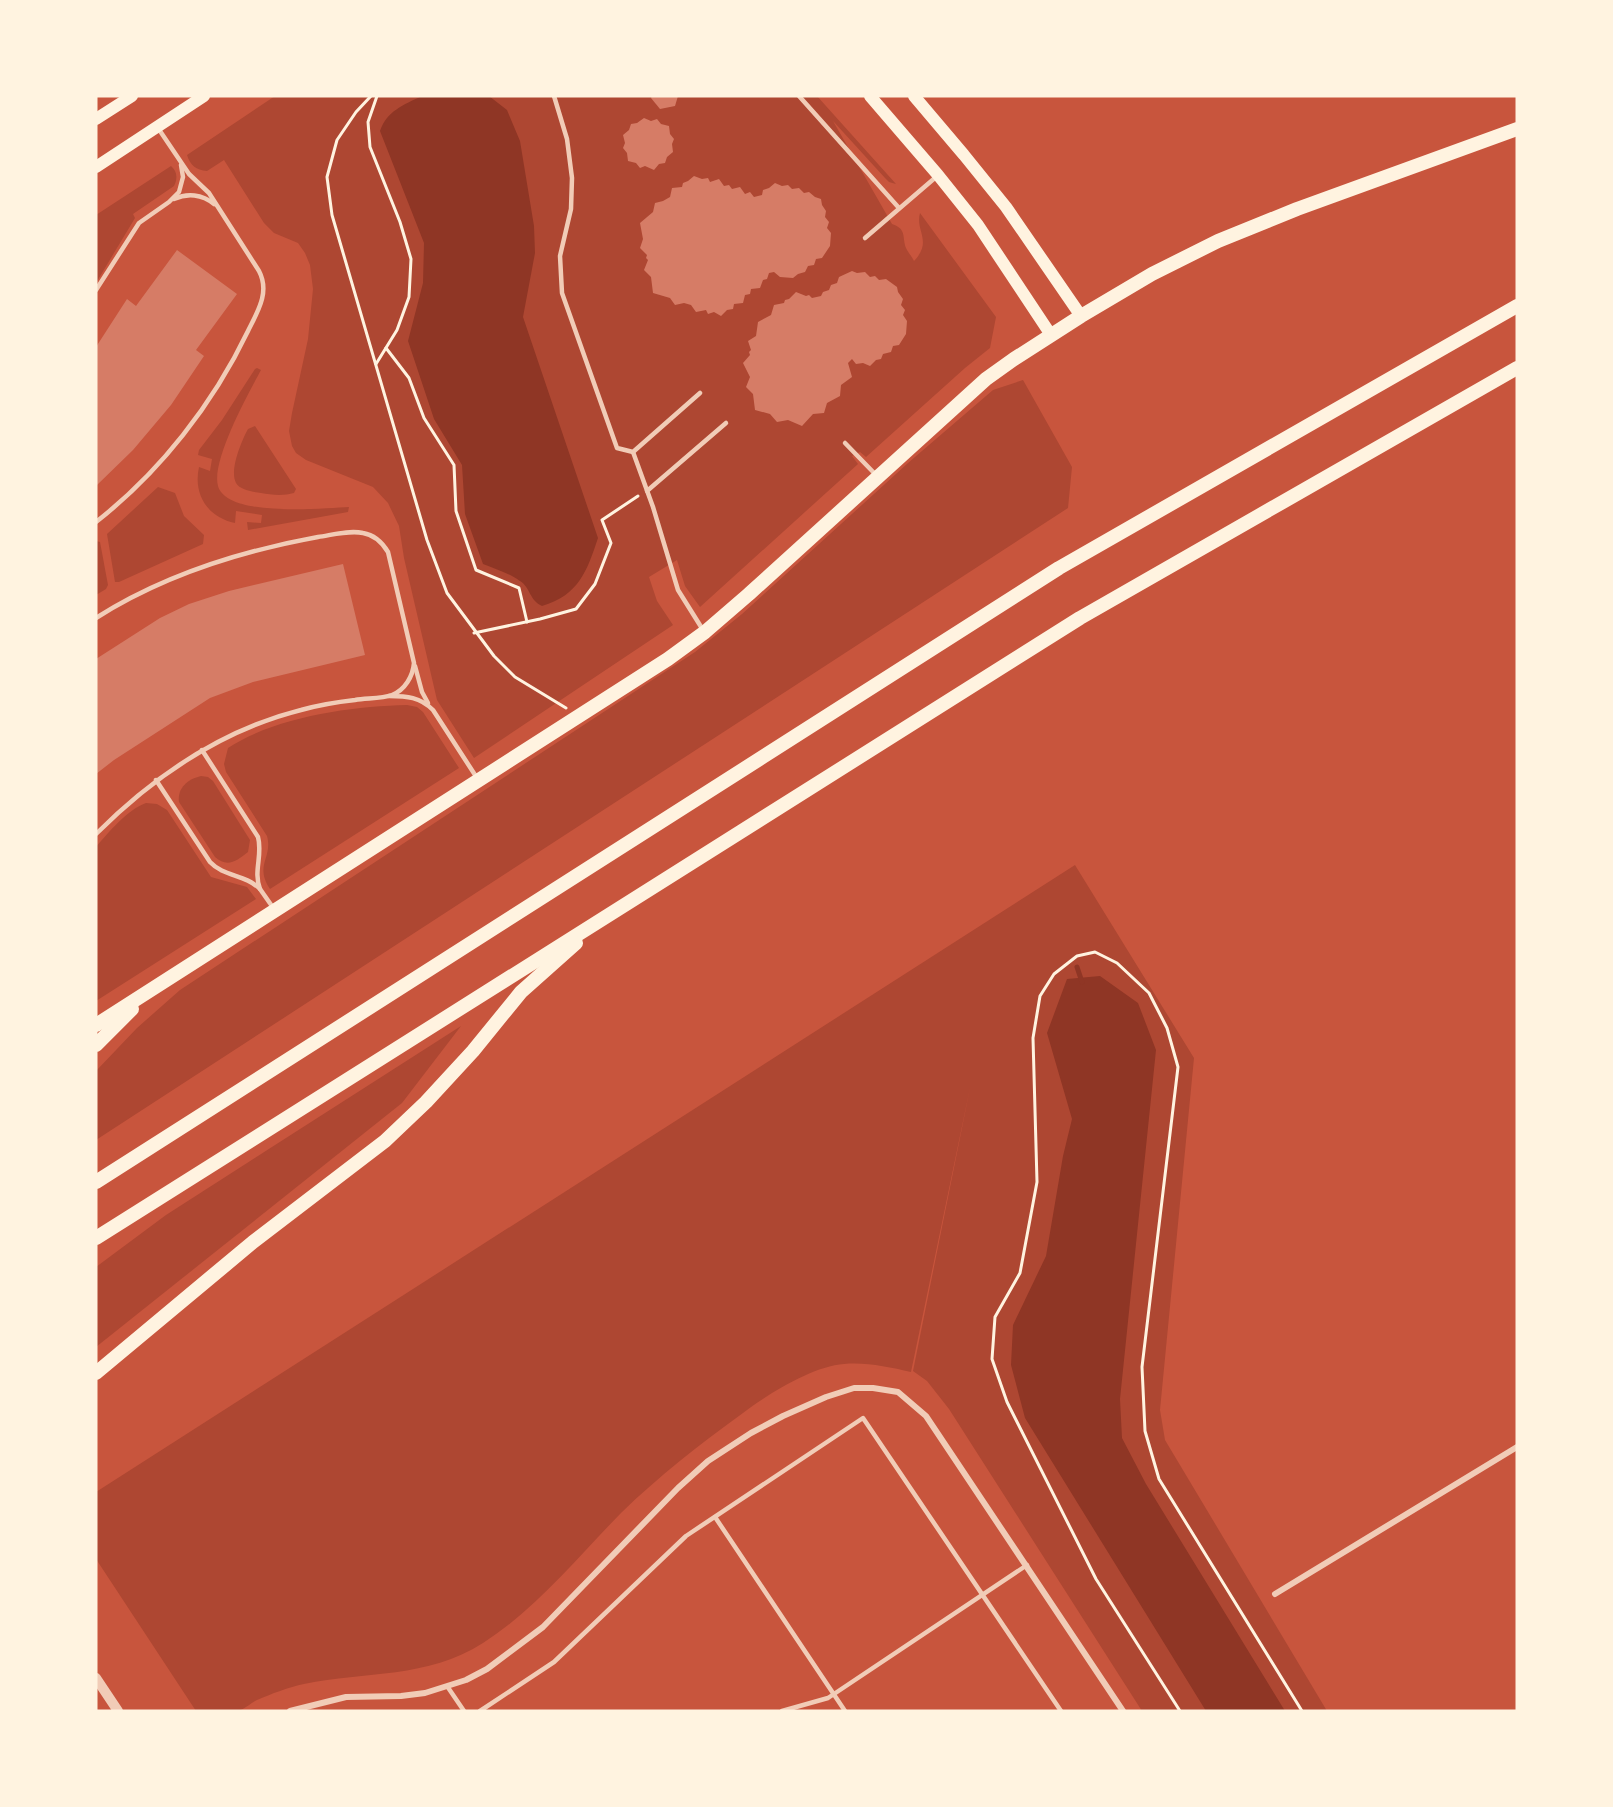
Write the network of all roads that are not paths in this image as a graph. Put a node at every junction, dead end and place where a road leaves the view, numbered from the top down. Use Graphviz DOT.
graph roads {
  1 [pos="132,96"];
  2 [pos="204,96"];
  3 [pos="554,96"];
  4 [pos="799,96"];
  5 [pos="870,96"];
  6 [pos="914,96"];
  7 [pos="96,119"];
  8 [pos="158,126"];
  9 [pos="1517,129"];
  10 [pos="179,160"];
  11 [pos="96,166"];
  12 [pos="938,175"];
  13 [pos="169,202"];
  14 [pos="218,207"];
  15 [pos="899,208"];
  16 [pos="865,238"];
  17 [pos="96,290"];
  18 [pos="1517,306"];
  19 [pos="1081,315"];
  20 [pos="1051,334"];
  21 [pos="1517,368"];
  22 [pos="700,393"];
  23 [pos="726,423"];
  24 [pos="846,443"];
  25 [pos="633,452"];
  26 [pos="877,477"];
  27 [pos="647,491"];
  28 [pos="96,522"];
  29 [pos="96,618"];
  30 [pos="705,632"];
  31 [pos="413,657"];
  32 [pos="384,697"];
  33 [pos="433,710"];
  34 [pos="202,750"];
  35 [pos="156,780"];
  36 [pos="479,781"];
  37 [pos="96,834"];
  38 [pos="260,889"];
  39 [pos="275,911"];
  40 [pos="606,916"];
  41 [pos="151,990"];
  42 [pos="96,1025"];
  43 [pos="96,1045"];
  44 [pos="96,1182"];
  45 [pos="96,1238"];
  46 [pos="96,1373"];
  47 [pos="1517,1447"];
  48 [pos="715,1517"];
  49 [pos="1027,1565"];
  50 [pos="1275,1594"];
  51 [pos="982,1595"];
  52 [pos="96,1678"];
  53 [pos="447,1686"];
  54 [pos="834,1694"];
  55 [pos="118,1711"];
  56 [pos="290,1711"];
  57 [pos="464,1711"];
  58 [pos="480,1711"];
  59 [pos="782,1711"];
  60 [pos="845,1711"];
  61 [pos="1061,1711"];
  62 [pos="1123,1711"];
  1 -- 7 [label="main road"];
  2 -- 8 [label="main road"];
  3 -- 25 [label="lane"];
  4 -- 15 [label="lane"];
  5 -- 12 [label="main road"];
  6 -- 19 [label="main road"];
  8 -- 10 [label="lane"];
  8 -- 11 [label="main road"];
  9 -- 19 [label="highway"];
  10 -- 13 [label="lane"];
  10 -- 14 [label="lane"];
  12 -- 15 [label="lane"];
  12 -- 20 [label="main road"];
  13 -- 14 [label="lane"];
  13 -- 17 [label="lane"];
  14 -- 28 [label="lane"];
  15 -- 16 [label="lane"];
  18 -- 44 [label="highway"];
  19 -- 20 [label="highway"];
  20 -- 26 [label="highway"];
  21 -- 40 [label="highway"];
  22 -- 25 [label="lane"];
  23 -- 27 [label="lane"];
  24 -- 26 [label="lane"];
  25 -- 27 [label="lane"];
  26 -- 30 [label="highway"];
  27 -- 30 [label="lane"];
  29 -- 31 [label="lane"];
  30 -- 36 [label="highway"];
  31 -- 32 [label="lane"];
  31 -- 33 [label="lane"];
  32 -- 33 [label="lane"];
  32 -- 34 [label="lane"];
  33 -- 36 [label="lane"];
  34 -- 35 [label="lane"];
  34 -- 38 [label="lane"];
  35 -- 37 [label="lane"];
  35 -- 38 [label="lane"];
  36 -- 39 [label="highway"];
  38 -- 39 [label="lane"];
  39 -- 41 [label="highway"];
  40 -- 45 [label="highway"];
  40 -- 46 [label="highway"];
  41 -- 42 [label="highway"];
  41 -- 43 [label="highway"];
  47 -- 50 [label="street"];
  48 -- 51 [label="lane"];
  48 -- 54 [label="lane"];
  48 -- 58 [label="lane"];
  49 -- 51 [label="lane"];
  49 -- 53 [label="street"];
  49 -- 62 [label="street"];
  51 -- 54 [label="lane"];
  51 -- 61 [label="lane"];
  52 -- 55 [label="street"];
  53 -- 56 [label="street"];
  53 -- 57 [label="lane"];
  54 -- 59 [label="lane"];
  54 -- 60 [label="lane"];
}
